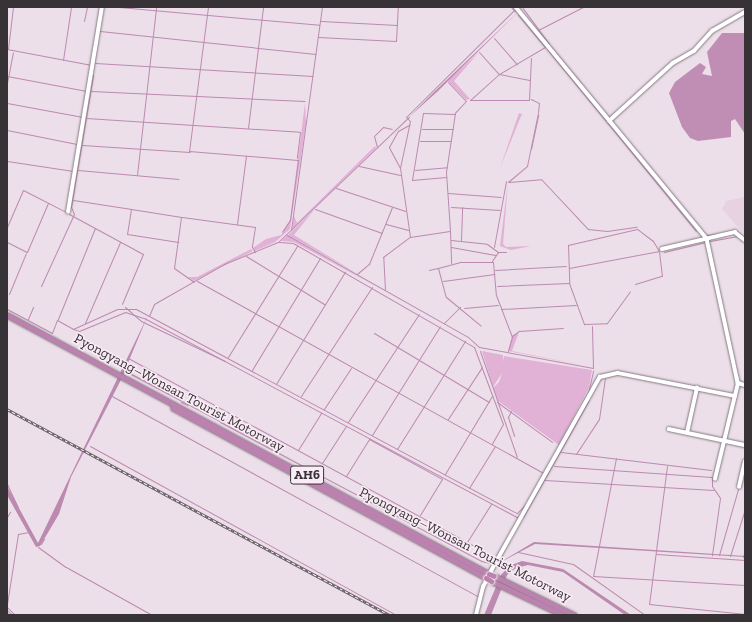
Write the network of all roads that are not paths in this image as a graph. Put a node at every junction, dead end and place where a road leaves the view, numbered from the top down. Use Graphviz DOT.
graph roads {
  1 [pos="102,7"];
  2 [pos="516,7"];
  3 [pos="745,12"];
  4 [pos="608,121"];
  5 [pos="68,212"];
  6 [pos="707,239"];
  7 [pos="745,240"];
  8 [pos="662,249"];
  9 [pos="7,315"];
  10 [pos="7,318"];
  11 [pos="115,375"];
  12 [pos="738,383"];
  13 [pos="745,385"];
  14 [pos="697,388"];
  15 [pos="735,396"];
  16 [pos="669,429"];
  17 [pos="687,433"];
  18 [pos="724,440"];
  19 [pos="745,445"];
  20 [pos="745,462"];
  21 [pos="743,475"];
  22 [pos="715,478"];
  23 [pos="739,487"];
  24 [pos="505,585"];
  25 [pos="476,615"];
  26 [pos="563,615"];
  27 [pos="574,615"];
  1 -- 5 [label="street"];
  2 -- 4 [label="street"];
  3 -- 4 [label="street"];
  4 -- 6 [label="street"];
  6 -- 7 [label="street"];
  6 -- 8 [label="street"];
  6 -- 12 [label="street"];
  9 -- 11 [label="highway, Pyongyang–Wonsan Tourist Motorway / AH6"];
  10 -- 11 [label="highway"];
  11 -- 24 [label="highway, Pyongyang–Wonsan Tourist Motorway / AH6"];
  12 -- 13 [label="street"];
  12 -- 15 [label="street"];
  14 -- 15 [label="street"];
  14 -- 17 [label="street"];
  14 -- 25 [label="street"];
  15 -- 18 [label="street"];
  16 -- 17 [label="street"];
  17 -- 18 [label="street"];
  18 -- 19 [label="street"];
  18 -- 22 [label="street"];
  20 -- 21 [label="street"];
  21 -- 23 [label="street"];
  24 -- 26 [label="highway"];
  24 -- 27 [label="highway, Pyongyang–Wonsan Tourist Motorway / AH6"];
}
